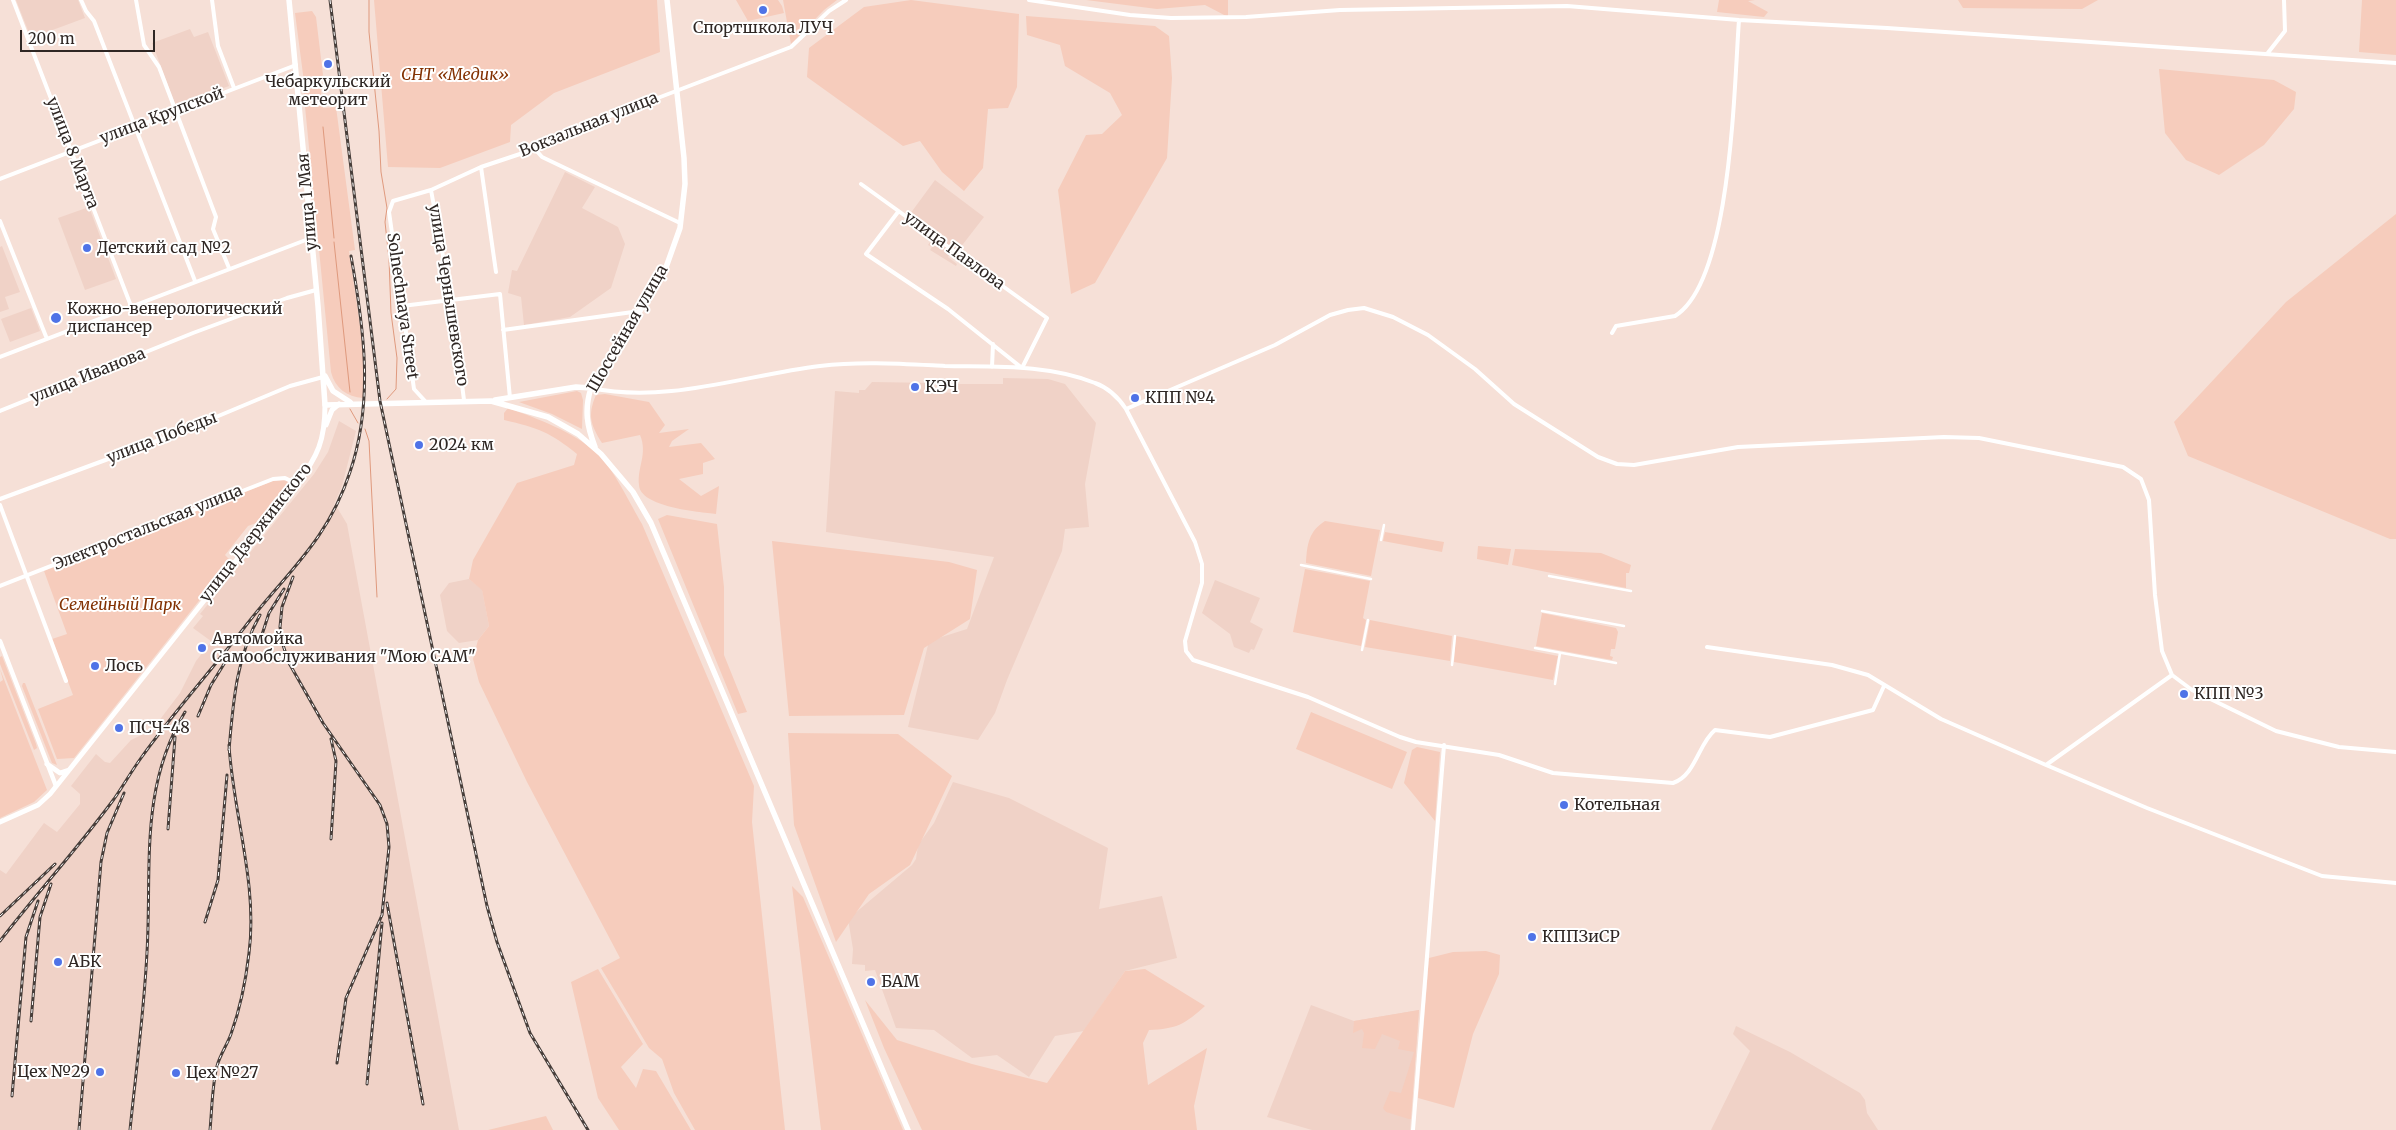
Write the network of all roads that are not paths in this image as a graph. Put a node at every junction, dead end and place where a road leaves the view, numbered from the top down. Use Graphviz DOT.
graph roads {
  1 [pos="13,0"];
  2 [pos="81,0"];
  3 [pos="136,0"];
  4 [pos="212,0"];
  5 [pos="289,0"];
  6 [pos="667,0"];
  7 [pos="846,0"];
  8 [pos="1029,0"];
  9 [pos="2284,0"];
  10 [pos="1738,20"];
  11 [pos="2267,54"];
  12 [pos="2396,63"];
  13 [pos="296,66"];
  14 [pos="234,88"];
  15 [pos="676,90"];
  16 [pos="176,110"];
  17 [pos="136,126"];
  18 [pos="535,149"];
  19 [pos="71,150"];
  20 [pos="481,167"];
  21 [pos="0,178"];
  22 [pos="862,184"];
  23 [pos="431,190"];
  24 [pos="389,207"];
  25 [pos="898,212"];
  26 [pos="0,221"];
  27 [pos="680,223"];
  28 [pos="311,238"];
  29 [pos="230,268"];
  30 [pos="496,272"];
  31 [pos="195,282"];
  32 [pos="316,290"];
  33 [pos="451,300"];
  34 [pos="132,306"];
  35 [pos="402,306"];
  36 [pos="640,311"];
  37 [pos="503,330"];
  38 [pos="1612,333"];
  39 [pos="47,339"];
  40 [pos="993,344"];
  41 [pos="0,357"];
  42 [pos="992,367"];
  43 [pos="1022,368"];
  44 [pos="323,374"];
  45 [pos="591,388"];
  46 [pos="324,396"];
  47 [pos="338,396"];
  48 [pos="510,398"];
  49 [pos="464,400"];
  50 [pos="425,401"];
  51 [pos="491,401"];
  52 [pos="352,403"];
  53 [pos="339,404"];
  54 [pos="324,405"];
  55 [pos="1126,409"];
  56 [pos="0,410"];
  57 [pos="324,430"];
  58 [pos="596,449"];
  59 [pos="297,484"];
  60 [pos="0,499"];
  61 [pos="0,505"];
  62 [pos="1384,525"];
  63 [pos="1381,540"];
  64 [pos="1301,565"];
  65 [pos="27,576"];
  66 [pos="1549,576"];
  67 [pos="1371,579"];
  68 [pos="0,586"];
  69 [pos="1631,591"];
  70 [pos="1542,611"];
  71 [pos="1368,620"];
  72 [pos="1624,626"];
  73 [pos="1455,636"];
  74 [pos="0,641"];
  75 [pos="1707,647"];
  76 [pos="1535,648"];
  77 [pos="1362,650"];
  78 [pos="1560,653"];
  79 [pos="1616,663"];
  80 [pos="1452,665"];
  81 [pos="2172,675"];
  82 [pos="66,681"];
  83 [pos="1555,684"];
  84 [pos="1884,686"];
  85 [pos="1444,745"];
  86 [pos="2396,752"];
  87 [pos="47,764"];
  88 [pos="2046,765"];
  89 [pos="69,770"];
  90 [pos="56,786"];
  91 [pos="0,822"];
  92 [pos="2396,883"];
  93 [pos="908,1130"];
  94 [pos="1413,1130"];
  1 -- 19 [label="street, улица 8 Марта"];
  2 -- 17 [label="street"];
  3 -- 16 [label="street"];
  4 -- 14 [label="street"];
  5 -- 13 [label="main road, улица 1 Мая"];
  6 -- 15 [label="main road, Шоссейная улица"];
  7 -- 15 [label="street, Вокзальная улица"];
  8 -- 10 [label="street"];
  9 -- 11 [label="street"];
  10 -- 11 [label="street"];
  10 -- 38 [label="street"];
  11 -- 12 [label="street"];
  13 -- 14 [label="street, улица Крупской"];
  13 -- 28 [label="main road, улица 1 Мая"];
  14 -- 16 [label="street, улица Крупской"];
  15 -- 18 [label="street, Вокзальная улица"];
  15 -- 27 [label="main road, Шоссейная улица"];
  16 -- 17 [label="street, улица Крупской"];
  16 -- 29 [label="street"];
  17 -- 19 [label="street, улица Крупской"];
  17 -- 31 [label="street"];
  18 -- 20 [label="street, Вокзальная улица"];
  18 -- 27 [label="street"];
  19 -- 21 [label="street, улица Крупской"];
  19 -- 34 [label="street, улица 8 Марта"];
  20 -- 23 [label="street, Вокзальная улица"];
  20 -- 30 [label="street"];
  22 -- 25 [label="street, улица Павлова"];
  23 -- 24 [label="street, Вокзальная улица"];
  23 -- 33 [label="street, улица Чернышевского"];
  24 -- 35 [label="street, Solnechnaya Street"];
  25 -- 40 [label="street"];
  25 -- 43 [label="street, улица Павлова"];
  26 -- 39 [label="street"];
  27 -- 36 [label="main road, Шоссейная улица"];
  28 -- 29 [label="street"];
  28 -- 32 [label="main road, улица 1 Мая"];
  29 -- 31 [label="street"];
  31 -- 34 [label="street"];
  32 -- 44 [label="main road, улица 1 Мая"];
  32 -- 56 [label="street, улица Иванова"];
  33 -- 35 [label="street"];
  33 -- 37 [label="street"];
  33 -- 49 [label="street, улица Чернышевского"];
  34 -- 39 [label="street"];
  35 -- 50 [label="street, Solnechnaya Street"];
  36 -- 37 [label="street"];
  36 -- 45 [label="main road, Шоссейная улица"];
  37 -- 48 [label="street"];
  39 -- 41 [label="street"];
  40 -- 42 [label="street"];
  40 -- 43 [label="street"];
  42 -- 43 [label="street"];
  42 -- 45 [label="street"];
  43 -- 55 [label="street"];
  44 -- 46 [label="main road, улица 1 Мая"];
  44 -- 47 [label="main road"];
  44 -- 60 [label="street, улица Победы"];
  45 -- 48 [label="main road"];
  45 -- 58 [label="main road, Шоссейная улица"];
  46 -- 47 [label="main road"];
  46 -- 54 [label="main road, улица 1 Мая"];
  47 -- 52 [label="main road"];
  48 -- 51 [label="main road"];
  49 -- 50 [label="main road"];
  49 -- 51 [label="main road"];
  50 -- 52 [label="main road"];
  51 -- 58 [label="main road"];
  52 -- 53 [label="main road"];
  53 -- 54 [label="main road"];
  53 -- 57 [label="main road"];
  54 -- 57 [label="main road, улица Дзержинского"];
  55 -- 81 [label="street"];
  55 -- 85 [label="street"];
  57 -- 59 [label="main road, улица Дзержинского"];
  58 -- 93 [label="main road"];
  59 -- 65 [label="street, Электростальская улица"];
  59 -- 89 [label="main road, улица Дзержинского"];
  61 -- 65 [label="street"];
  62 -- 63 [label="street"];
  64 -- 67 [label="street"];
  65 -- 68 [label="street, Электростальская улица"];
  65 -- 82 [label="street"];
  66 -- 69 [label="street"];
  70 -- 72 [label="street"];
  71 -- 77 [label="street"];
  73 -- 80 [label="street"];
  74 -- 87 [label="street"];
  75 -- 84 [label="street"];
  76 -- 78 [label="street"];
  78 -- 79 [label="street"];
  78 -- 83 [label="street"];
  81 -- 86 [label="street"];
  81 -- 88 [label="street"];
  84 -- 85 [label="street"];
  84 -- 88 [label="street"];
  85 -- 94 [label="street"];
  87 -- 89 [label="main road"];
  87 -- 90 [label="street"];
  88 -- 92 [label="street"];
  89 -- 90 [label="main road, улица Дзержинского"];
  90 -- 91 [label="main road, улица Дзержинского"];
}
